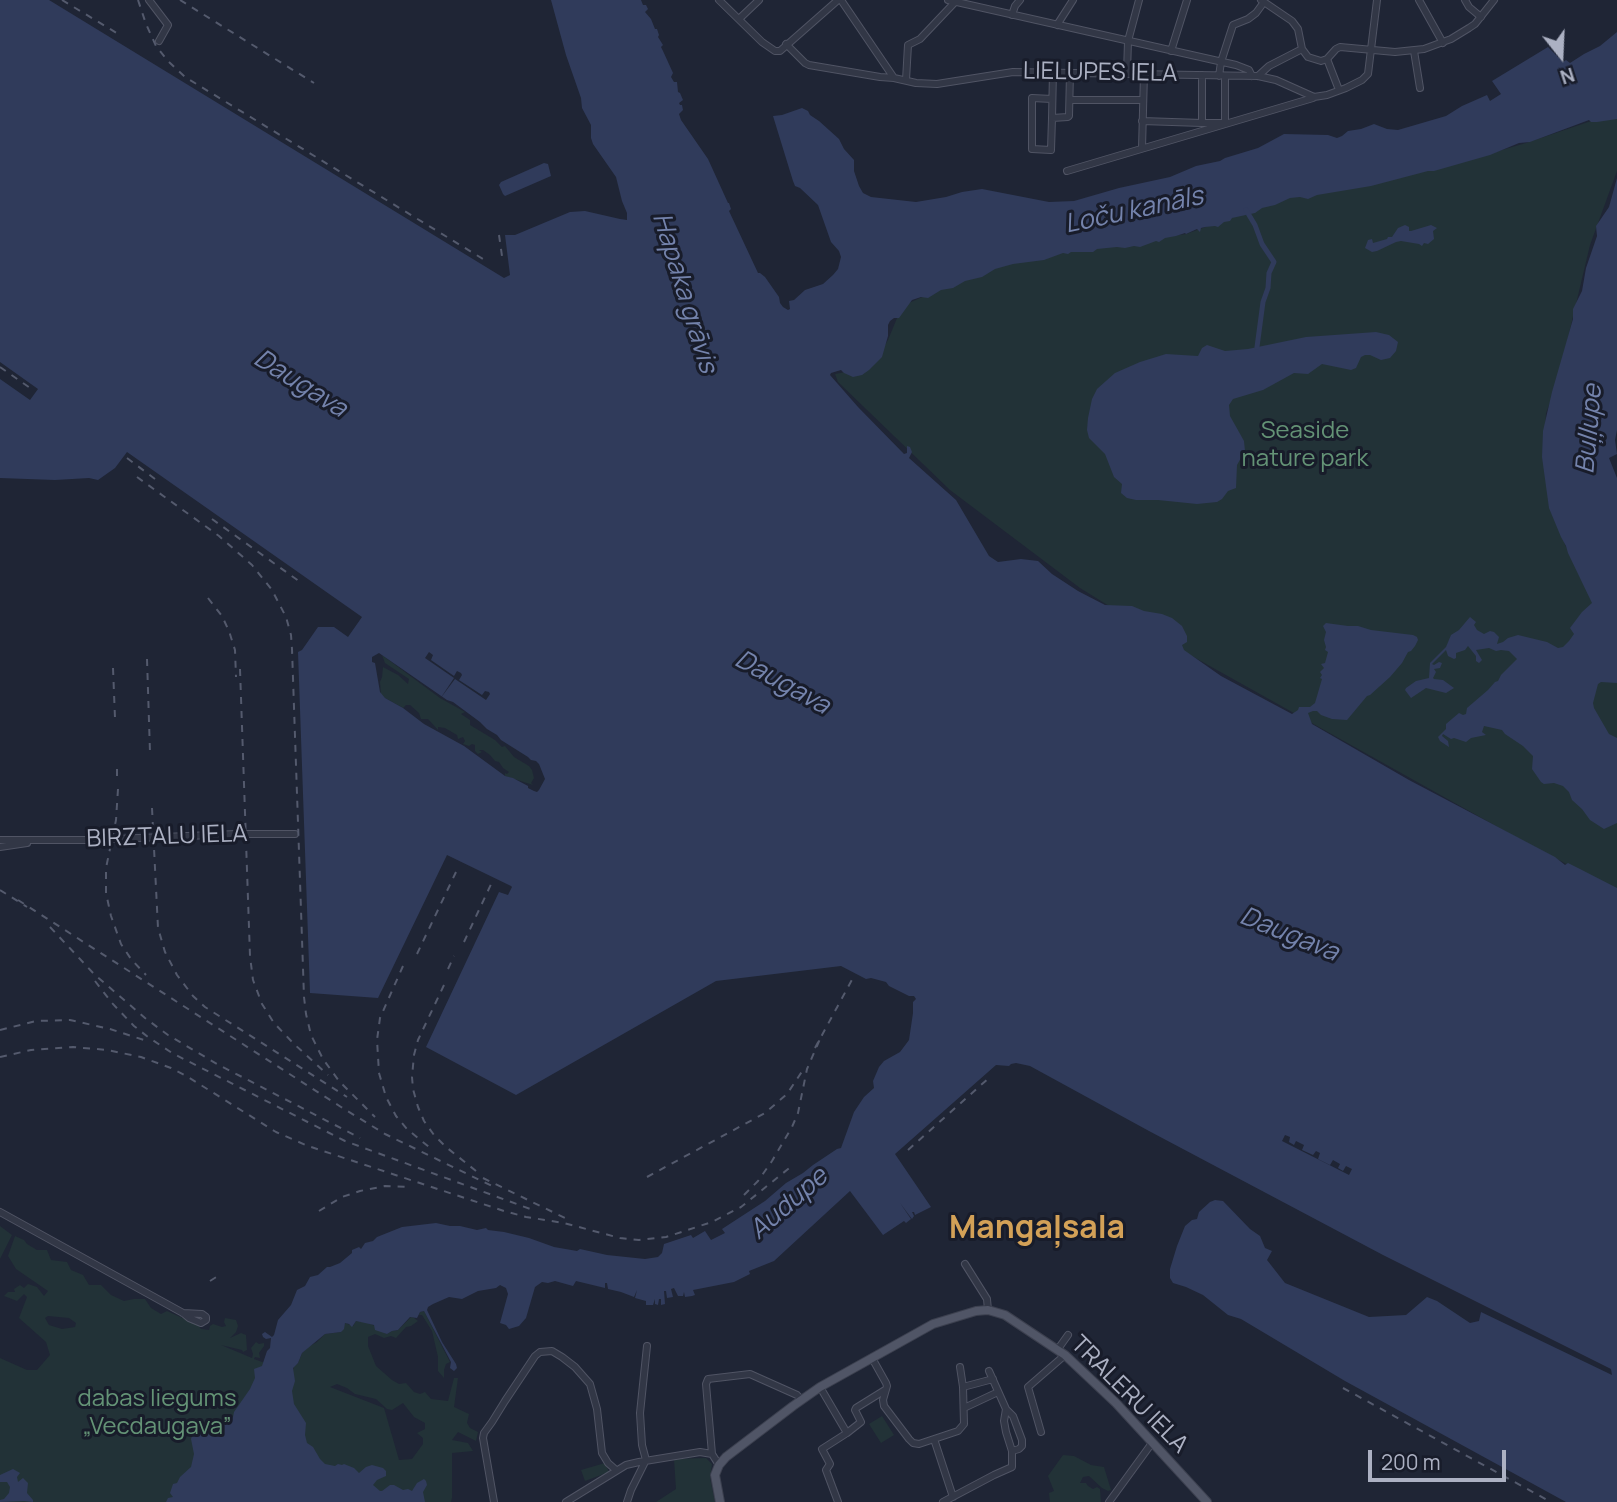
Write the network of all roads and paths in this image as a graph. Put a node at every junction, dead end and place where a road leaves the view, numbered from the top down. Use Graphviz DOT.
graph roads {
  1 [pos="149,0"];
  2 [pos="719,0"];
  3 [pos="759,0"];
  4 [pos="839,0"];
  5 [pos="1020,0"];
  6 [pos="1073,0"];
  7 [pos="1139,0"];
  8 [pos="1186,0"];
  9 [pos="1377,0"];
  10 [pos="1419,0"];
  11 [pos="1465,0"];
  12 [pos="1494,0"];
  13 [pos="953,1"];
  14 [pos="1262,1"];
  15 [pos="1012,15"];
  16 [pos="1481,17"];
  17 [pos="739,19"];
  18 [pos="1056,25"];
  19 [pos="159,41"];
  20 [pos="1128,41"];
  21 [pos="1443,43"];
  22 [pos="786,44"];
  23 [pos="1302,49"];
  24 [pos="1171,51"];
  25 [pos="1372,51"];
  26 [pos="1414,51"];
  27 [pos="1327,59"];
  28 [pos="1221,62"];
  29 [pos="1053,72"];
  30 [pos="1070,73"];
  31 [pos="1127,73"];
  32 [pos="1144,74"];
  33 [pos="1202,75"];
  34 [pos="1222,76"];
  35 [pos="1255,76"];
  36 [pos="894,78"];
  37 [pos="906,80"];
  38 [pos="1420,88"];
  39 [pos="1339,90"];
  40 [pos="1314,97"];
  41 [pos="1052,99"];
  42 [pos="1070,100"];
  43 [pos="1143,100"];
  44 [pos="1052,118"];
  45 [pos="1143,121"];
  46 [pos="1181,123"];
  47 [pos="1202,123"];
  48 [pos="1224,124"];
  49 [pos="1181,137"];
  50 [pos="1142,148"];
  51 [pos="1067,170"];
  52 [pos="295,834"];
  53 [pos="0,840"];
  54 [pos="40,840"];
  55 [pos="0,847"];
  56 [pos="0,1212"];
  57 [pos="965,1264"];
  58 [pos="988,1310"];
  59 [pos="183,1313"];
  60 [pos="1068,1335"];
  61 [pos="647,1346"];
  62 [pos="1061,1352"];
  63 [pos="872,1358"];
  64 [pos="960,1367"];
  65 [pos="989,1370"];
  66 [pos="993,1379"];
  67 [pos="820,1387"];
  68 [pos="963,1387"];
  69 [pos="886,1390"];
  70 [pos="998,1392"];
  71 [pos="802,1400"];
  72 [pos="964,1408"];
  73 [pos="1006,1409"];
  74 [pos="1041,1432"];
  75 [pos="847,1433"];
  76 [pos="934,1439"];
  77 [pos="1152,1443"];
  78 [pos="1012,1451"];
  79 [pos="712,1454"];
  80 [pos="646,1460"];
  81 [pos="719,1465"];
  82 [pos="616,1470"];
  83 [pos="953,1497"];
  84 [pos="494,1502"];
  85 [pos="566,1502"];
  86 [pos="626,1502"];
  87 [pos="720,1502"];
  88 [pos="838,1502"];
  89 [pos="943,1502"];
  90 [pos="1109,1502"];
  91 [pos="1208,1502"];
  1 -- 19 [label="street"];
  2 -- 17 [label="street"];
  3 -- 17 [label="street"];
  4 -- 22 [label="street"];
  4 -- 36 [label="street"];
  5 -- 15 [label="street"];
  6 -- 18 [label="street"];
  7 -- 20 [label="street"];
  8 -- 24 [label="street"];
  9 -- 25 [label="street"];
  10 -- 21 [label="street"];
  11 -- 16 [label="street"];
  12 -- 16 [label="street"];
  13 -- 15 [label="street"];
  13 -- 37 [label="street"];
  14 -- 23 [label="street"];
  14 -- 28 [label="street"];
  15 -- 18 [label="street"];
  16 -- 21 [label="street"];
  17 -- 22 [label="street"];
  18 -- 20 [label="street"];
  20 -- 24 [label="street"];
  20 -- 31 [label="street"];
  21 -- 26 [label="street"];
  22 -- 36 [label="street, LIELUPES IELA"];
  23 -- 27 [label="street"];
  23 -- 35 [label="street"];
  24 -- 28 [label="street"];
  25 -- 26 [label="street"];
  25 -- 27 [label="street"];
  25 -- 39 [label="street"];
  26 -- 38 [label="street"];
  27 -- 39 [label="street"];
  28 -- 34 [label="street"];
  28 -- 35 [label="street"];
  29 -- 30 [label="street, LIELUPES IELA"];
  29 -- 37 [label="street, LIELUPES IELA"];
  29 -- 41 [label="street"];
  30 -- 31 [label="street, LIELUPES IELA"];
  30 -- 42 [label="street"];
  31 -- 32 [label="street, LIELUPES IELA"];
  32 -- 33 [label="street, LIELUPES IELA"];
  32 -- 43 [label="street"];
  33 -- 34 [label="street, LIELUPES IELA"];
  33 -- 47 [label="street"];
  34 -- 35 [label="street, LIELUPES IELA"];
  34 -- 48 [label="street"];
  35 -- 40 [label="street, LIELUPES IELA"];
  36 -- 37 [label="street, LIELUPES IELA"];
  39 -- 40 [label="street"];
  40 -- 48 [label="street"];
  41 -- 44 [label="street"];
  41 -- 44 [label="street"];
  42 -- 43 [label="street"];
  42 -- 44 [label="street"];
  43 -- 45 [label="street"];
  45 -- 46 [label="street"];
  45 -- 50 [label="street"];
  46 -- 47 [label="street"];
  46 -- 49 [label="street"];
  47 -- 48 [label="street"];
  48 -- 49 [label="street"];
  49 -- 50 [label="street"];
  50 -- 51 [label="street"];
  52 -- 54 [label="street, BIRZTALU IELA"];
  53 -- 54 [label="street, BIRZTALU IELA"];
  54 -- 55 [label="street, BIRZTALU IELA"];
  56 -- 59 [label="street"];
  57 -- 58 [label="street"];
  58 -- 62 [label="main road, TRALERU IELA"];
  58 -- 63 [label="main road"];
  60 -- 62 [label="street"];
  61 -- 80 [label="street"];
  62 -- 74 [label="street"];
  62 -- 77 [label="main road, TRALERU IELA"];
  63 -- 67 [label="main road"];
  63 -- 69 [label="street"];
  64 -- 68 [label="street"];
  65 -- 66 [label="street"];
  66 -- 68 [label="street"];
  66 -- 70 [label="street"];
  67 -- 71 [label="main road"];
  67 -- 75 [label="street"];
  68 -- 72 [label="street"];
  69 -- 75 [label="street"];
  69 -- 76 [label="street"];
  70 -- 72 [label="street"];
  70 -- 73 [label="street"];
  71 -- 79 [label="street"];
  71 -- 81 [label="main road"];
  72 -- 76 [label="street"];
  73 -- 78 [label="street"];
  73 -- 78 [label="street"];
  75 -- 88 [label="street"];
  76 -- 83 [label="street"];
  77 -- 90 [label="street"];
  77 -- 91 [label="main road, TRALERU IELA"];
  78 -- 83 [label="street"];
  79 -- 80 [label="street"];
  79 -- 81 [label="street"];
  80 -- 82 [label="street"];
  80 -- 86 [label="street"];
  81 -- 87 [label="main road"];
  82 -- 84 [label="street"];
  82 -- 85 [label="street"];
  83 -- 89 [label="street"];
}
